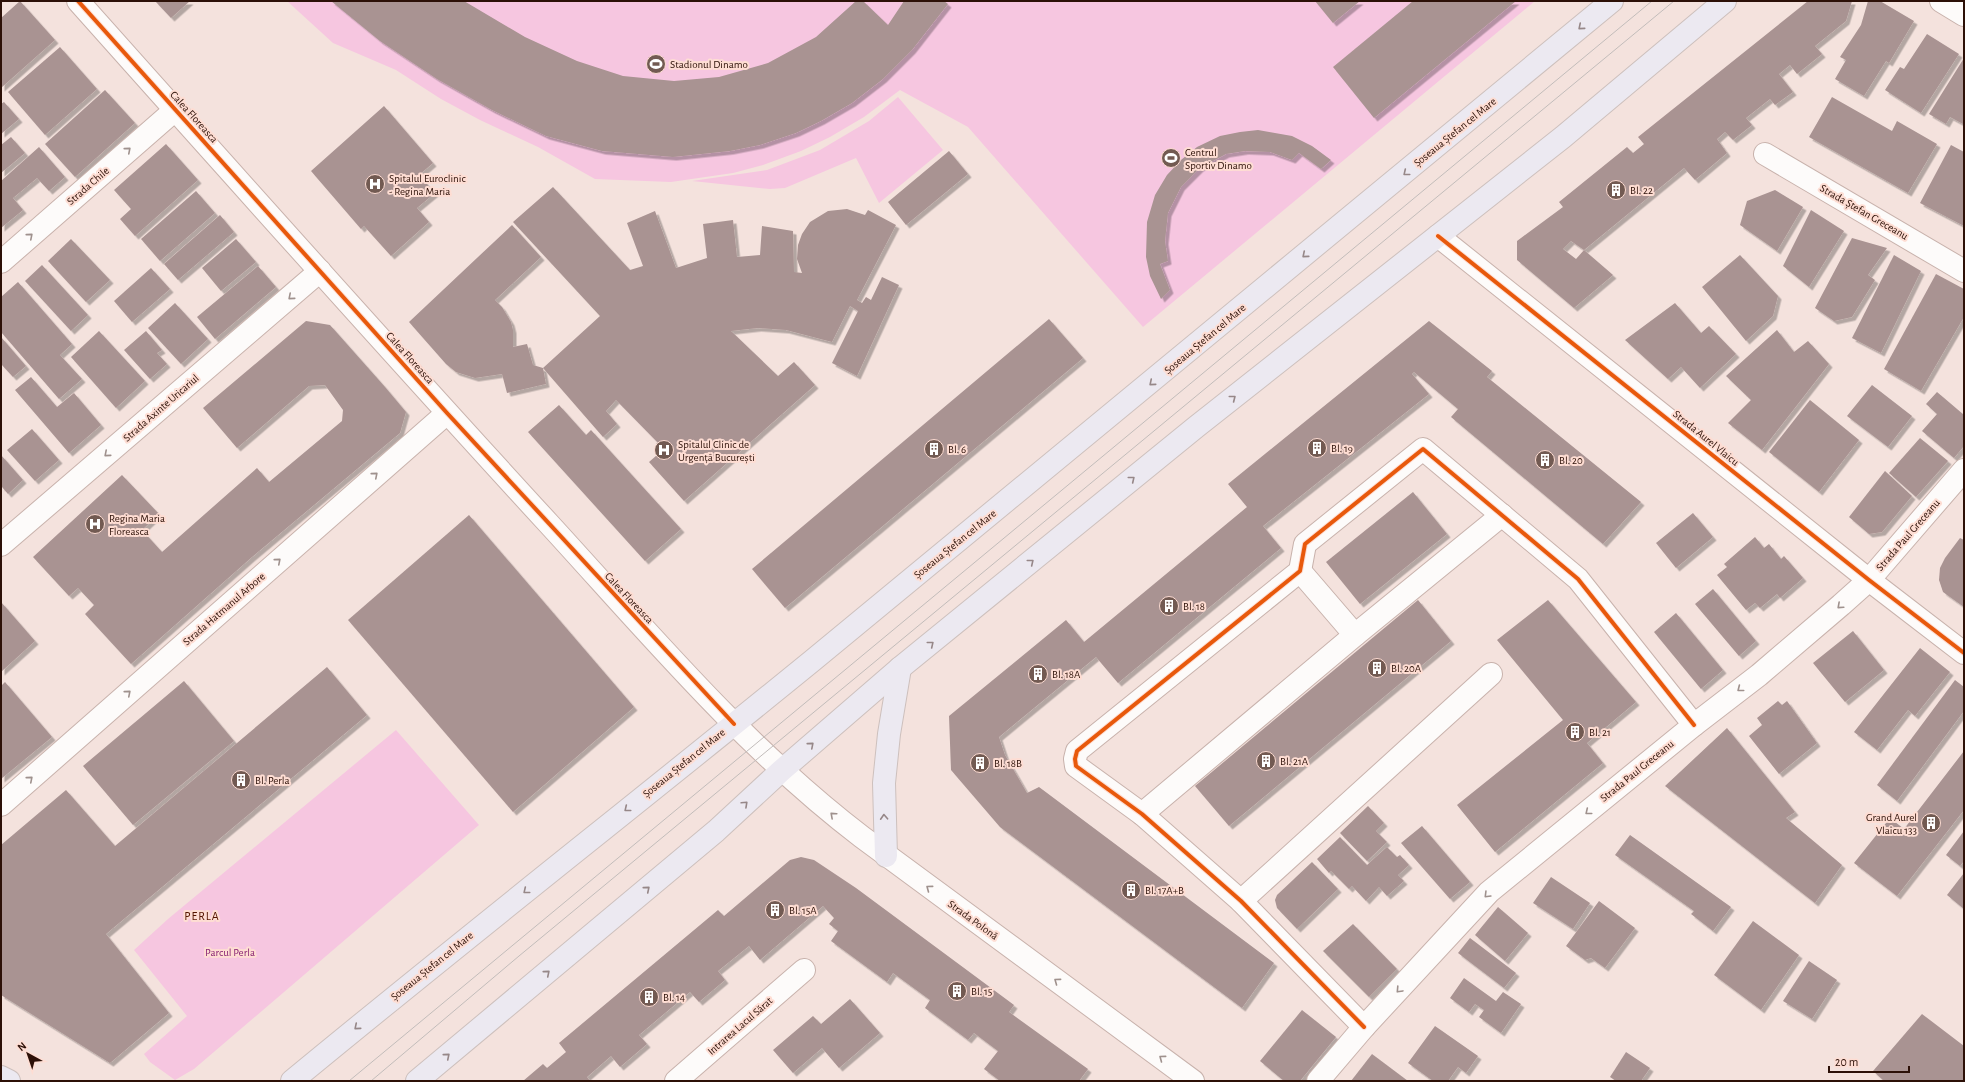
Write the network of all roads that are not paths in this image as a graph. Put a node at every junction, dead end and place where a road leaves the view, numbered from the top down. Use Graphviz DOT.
graph roads {
  1 [pos="78,1"];
  2 [pos="1612,1"];
  3 [pos="1725,1"];
  4 [pos="1941,1"];
  5 [pos="1964,15"];
  6 [pos="175,110"];
  7 [pos="1765,154"];
  8 [pos="1438,236"];
  9 [pos="1,262"];
  10 [pos="320,271"];
  11 [pos="1964,271"];
  12 [pos="447,413"];
  13 [pos="1964,470"];
  14 [pos="1502,515"];
  15 [pos="1,545"];
  16 [pos="1300,571"];
  17 [pos="1869,580"];
  18 [pos="1355,635"];
  19 [pos="1964,653"];
  20 [pos="900,668"];
  21 [pos="1491,674"];
  22 [pos="734,724"];
  23 [pos="1694,725"];
  24 [pos="760,749"];
  25 [pos="782,770"];
  26 [pos="1,805"];
  27 [pos="1142,814"];
  28 [pos="886,856"];
  29 [pos="1241,902"];
  30 [pos="804,970"];
  31 [pos="1364,1027"];
  32 [pos="1,1077"];
  33 [pos="8,1081"];
  34 [pos="292,1081"];
  35 [pos="417,1081"];
  36 [pos="676,1081"];
  37 [pos="1193,1081"];
  38 [pos="1318,1081"];
  1 -- 6 [label="street, Calea Floreasca"];
  2 -- 22 [label="main road, Șoseaua Ștefan cel Mare, one-way"];
  3 -- 8 [label="main road"];
  4 -- 5 [label="street"];
  9 -- 6 [label="street, Strada Chile, one-way"];
  6 -- 10 [label="street, Calea Floreasca"];
  7 -- 11 [label="street, Strada Ștefan Greceanu"];
  8 -- 17 [label="street, Strada Aurel Vlaicu"];
  20 -- 8 [label="main road, one-way"];
  10 -- 12 [label="street, Calea Floreasca"];
  10 -- 15 [label="street, Strada Axinte Uricariul, one-way"];
  12 -- 22 [label="street, Calea Floreasca"];
  26 -- 12 [label="street, Strada Hatmanul Arbore, one-way"];
  13 -- 17 [label="street, Strada Paul Greceanu"];
  14 -- 16 [label="street"];
  14 -- 18 [label="street"];
  14 -- 23 [label="street"];
  16 -- 18 [label="street"];
  16 -- 27 [label="street"];
  17 -- 19 [label="street, Strada Aurel Vlaicu"];
  17 -- 23 [label="street, Strada Paul Greceanu, one-way"];
  18 -- 27 [label="street"];
  25 -- 20 [label="main road, one-way"];
  28 -- 20 [label="main road, one-way"];
  21 -- 29 [label="street"];
  22 -- 24 [label="street, Calea Floreasca"];
  22 -- 34 [label="main road, Șoseaua Ștefan cel Mare, one-way"];
  23 -- 31 [label="street, Strada Paul Greceanu, one-way"];
  24 -- 25 [label="street, Strada Polonă"];
  28 -- 25 [label="street, Strada Polonă, one-way"];
  35 -- 25 [label="main road, one-way"];
  27 -- 29 [label="street"];
  37 -- 28 [label="street, Strada Polonă, one-way"];
  29 -- 31 [label="street"];
  30 -- 36 [label="street, Intrarea Lacul Sărat"];
  31 -- 38 [label="street, Strada Paul Greceanu"];
  32 -- 33 [label="main road"];
}
